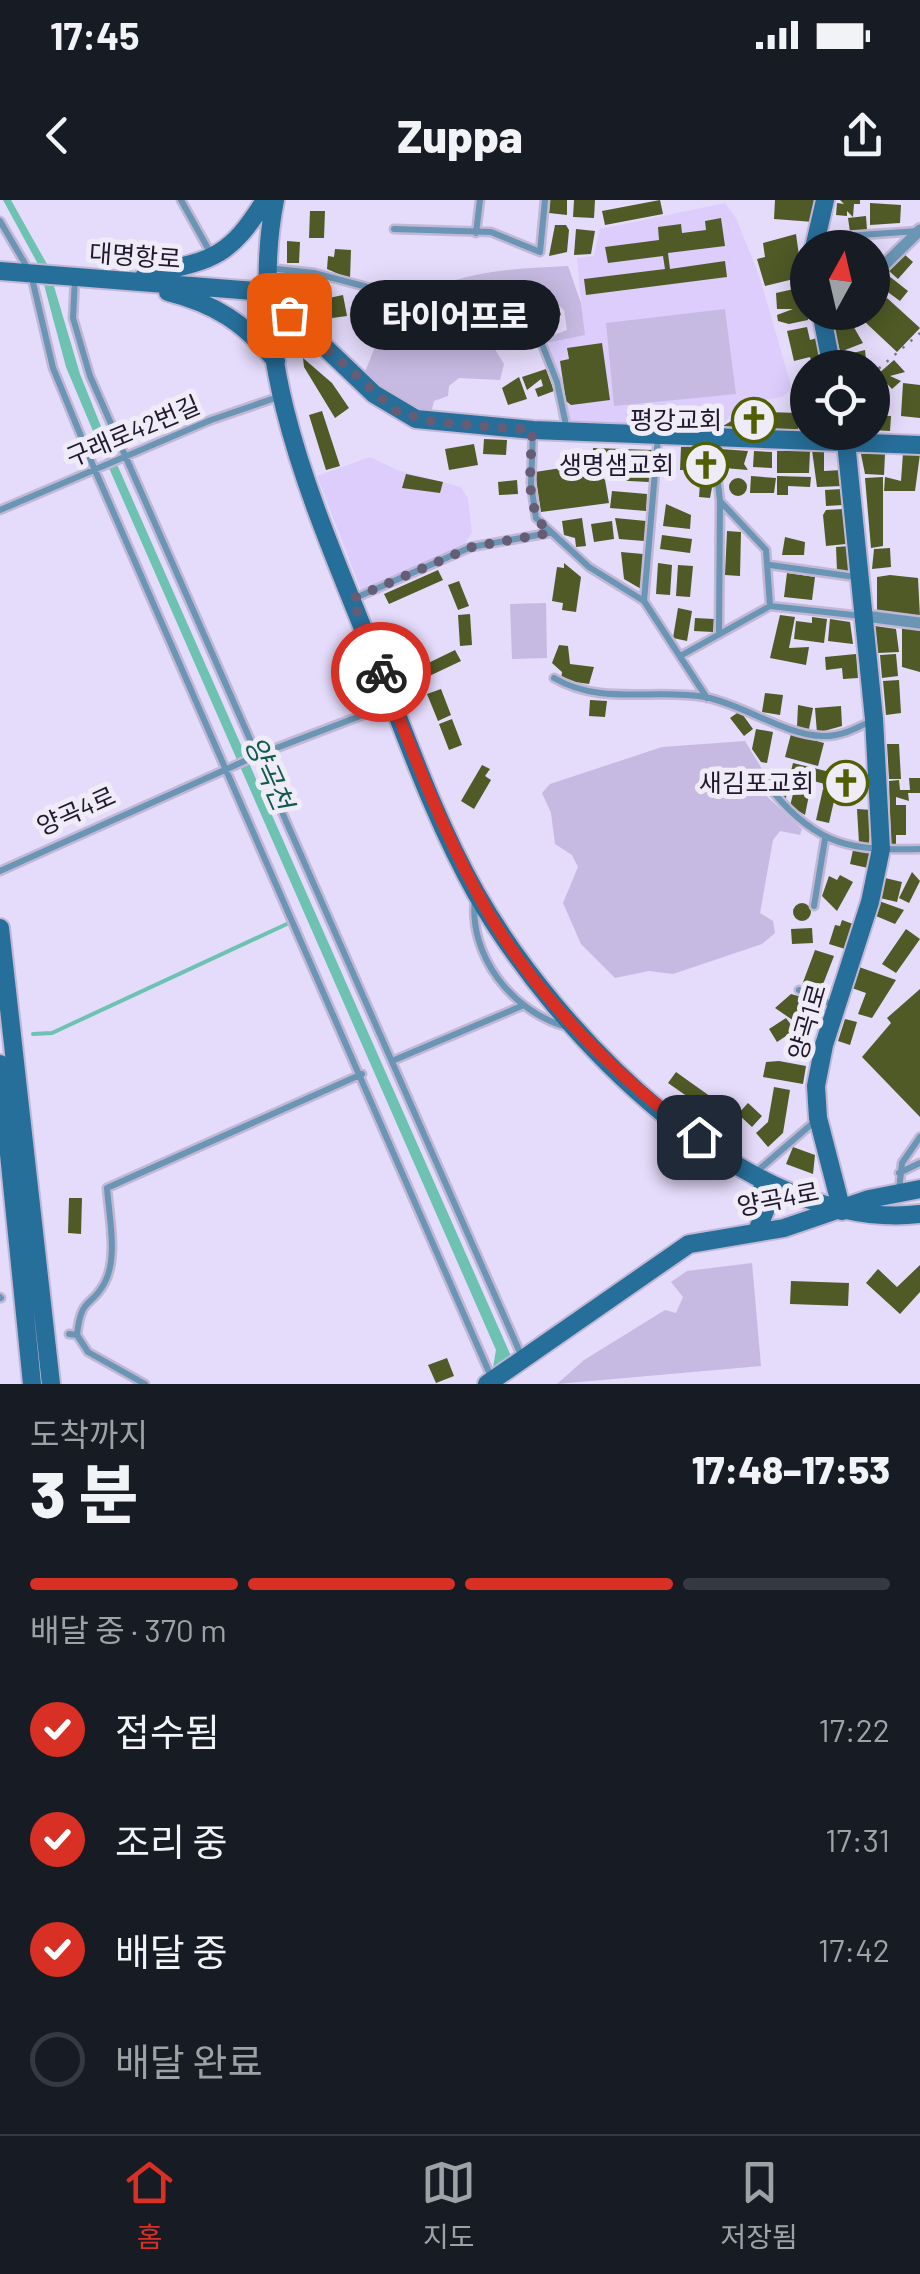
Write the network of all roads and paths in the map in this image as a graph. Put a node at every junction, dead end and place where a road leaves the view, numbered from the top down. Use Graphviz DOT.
graph roads {
  1 [pos="181,200"];
  2 [pos="265,200"];
  3 [pos="274,200"];
  4 [pos="480,200"];
  5 [pos="545,200"];
  6 [pos="826,200"];
  7 [pos="0,222"];
  8 [pos="394,229"];
  9 [pos="818,230"];
  10 [pos="919,231"];
  11 [pos="476,233"];
  12 [pos="890,234"];
  13 [pos="214,257"];
  14 [pos="890,259"];
  15 [pos="267,268"];
  16 [pos="0,271"];
  17 [pos="34,274"];
  18 [pos="66,276"];
  19 [pos="124,280"];
  20 [pos="267,292"];
  21 [pos="409,298"];
  22 [pos="536,329"];
  23 [pos="304,330"];
  24 [pos="920,333"];
  25 [pos="276,355"];
  26 [pos="890,359"];
  27 [pos="284,395"];
  28 [pos="532,430"];
  29 [pos="567,432"];
  30 [pos="658,436"];
  31 [pos="712,438"];
  32 [pos="790,438"];
  33 [pos="890,442"];
  34 [pos="920,444"];
  35 [pos="847,450"];
  36 [pos="126,455"];
  37 [pos="94,468"];
  38 [pos="720,500"];
  39 [pos="0,510"];
  40 [pos="549,533"];
  41 [pos="770,565"];
  42 [pos="862,578"];
  43 [pos="352,599"];
  44 [pos="644,601"];
  45 [pos="770,606"];
  46 [pos="865,616"];
  47 [pos="920,623"];
  48 [pos="719,634"];
  49 [pos="682,656"];
  50 [pos="554,678"];
  51 [pos="707,698"];
  52 [pos="393,703"];
  53 [pos="874,719"];
  54 [pos="258,755"];
  55 [pos="228,769"];
  56 [pos="774,793"];
  57 [pos="826,839"];
  58 [pos="881,849"];
  59 [pos="920,849"];
  60 [pos="0,872"];
  61 [pos="476,892"];
  62 [pos="814,906"];
  63 [pos="0,928"];
  64 [pos="799,990"];
  65 [pos="525,1004"];
  66 [pos="837,1006"];
  67 [pos="579,1030"];
  68 [pos="392,1061"];
  69 [pos="0,1064"];
  70 [pos="362,1074"];
  71 [pos="818,1118"];
  72 [pos="920,1138"];
  73 [pos="920,1163"];
  74 [pos="758,1176"];
  75 [pos="899,1182"];
  76 [pos="920,1189"];
  77 [pos="842,1211"];
  78 [pos="920,1214"];
  79 [pos="757,1231"];
  80 [pos="522,1358"];
  81 [pos="490,1382"];
  82 [pos="32,1384"];
  83 [pos="51,1384"];
  84 [pos="144,1384"];
  1 -- 13 [label="lane, 대명항로"];
  2 -- 13 [label="street"];
  3 -- 15 [label="street, 양곡4로"];
  4 -- 11 [label="lane"];
  5 -- 11 [label="lane"];
  6 -- 9 [label="street"];
  7 -- 17 [label="lane"];
  8 -- 11 [label="lane"];
  10 -- 12 [label="lane"];
  10 -- 14 [label="street"];
  13 -- 19 [label="street"];
  15 -- 20 [label="street, 양곡4로"];
  15 -- 21 [label="lane"];
  16 -- 17 [label="street, 대명항로"];
  17 -- 18 [label="street, 대명항로"];
  17 -- 37 [label="lane"];
  18 -- 19 [label="street, 대명항로"];
  18 -- 36 [label="lane"];
  19 -- 20 [label="street, 대명항로"];
  19 -- 25 [label="street"];
  20 -- 23 [label="street"];
  20 -- 25 [label="street, 양곡4로"];
  22 -- 29 [label="lane"];
  23 -- 25 [label="street"];
  23 -- 28 [label="street"];
  24 -- 26 [label="path"];
  25 -- 27 [label="street, 양곡4로"];
  27 -- 36 [label="lane, 구래로42번길"];
  27 -- 43 [label="street, 양곡4로"];
  28 -- 29 [label="street"];
  28 -- 40 [label="lane"];
  29 -- 30 [label="street"];
  30 -- 31 [label="street"];
  30 -- 44 [label="lane"];
  31 -- 32 [label="street"];
  31 -- 38 [label="lane"];
  33 -- 34 [label="street"];
  35 -- 42 [label="street, 양곡1로"];
  36 -- 37 [label="lane, 구래로42번길"];
  36 -- 54 [label="lane"];
  37 -- 39 [label="lane, 구래로42번길"];
  37 -- 55 [label="lane"];
  38 -- 41 [label="lane"];
  38 -- 48 [label="lane"];
  40 -- 43 [label="lane"];
  40 -- 44 [label="lane"];
  41 -- 42 [label="lane"];
  41 -- 45 [label="lane"];
  42 -- 46 [label="street, 양곡1로"];
  43 -- 52 [label="street, 양곡4로"];
  44 -- 49 [label="lane"];
  45 -- 46 [label="lane"];
  45 -- 48 [label="lane"];
  46 -- 47 [label="street"];
  46 -- 53 [label="street, 양곡1로"];
  48 -- 49 [label="lane"];
  49 -- 51 [label="lane"];
  50 -- 51 [label="lane"];
  51 -- 53 [label="lane"];
  52 -- 54 [label="lane, 양곡4로"];
  52 -- 61 [label="street, 양곡4로"];
  53 -- 58 [label="street, 양곡1로"];
  54 -- 55 [label="lane, 양곡4로"];
  54 -- 68 [label="lane"];
  55 -- 60 [label="lane, 양곡4로"];
  55 -- 70 [label="lane"];
  56 -- 57 [label="lane"];
  57 -- 58 [label="lane"];
  57 -- 62 [label="lane"];
  58 -- 59 [label="lane"];
  58 -- 66 [label="street, 양곡1로"];
  61 -- 65 [label="lane"];
  61 -- 67 [label="street, 양곡4로"];
  63 -- 83 [label="street"];
  64 -- 66 [label="lane"];
  65 -- 67 [label="lane"];
  65 -- 68 [label="lane"];
  66 -- 71 [label="street, 양곡1로"];
  67 -- 74 [label="street, 양곡4로"];
  68 -- 80 [label="lane"];
  69 -- 82 [label="street"];
  70 -- 81 [label="lane"];
  70 -- 84 [label="lane"];
  71 -- 74 [label="lane"];
  71 -- 77 [label="street, 양곡1로"];
  72 -- 75 [label="lane"];
  73 -- 75 [label="lane"];
  74 -- 77 [label="street, 양곡4로"];
  74 -- 79 [label="street"];
  75 -- 76 [label="street"];
  75 -- 77 [label="street"];
  77 -- 78 [label="street"];
  77 -- 79 [label="street, 양곡4로"];
  79 -- 80 [label="street, 양곡4로"];
  80 -- 81 [label="street, 양곡4로"];
}
